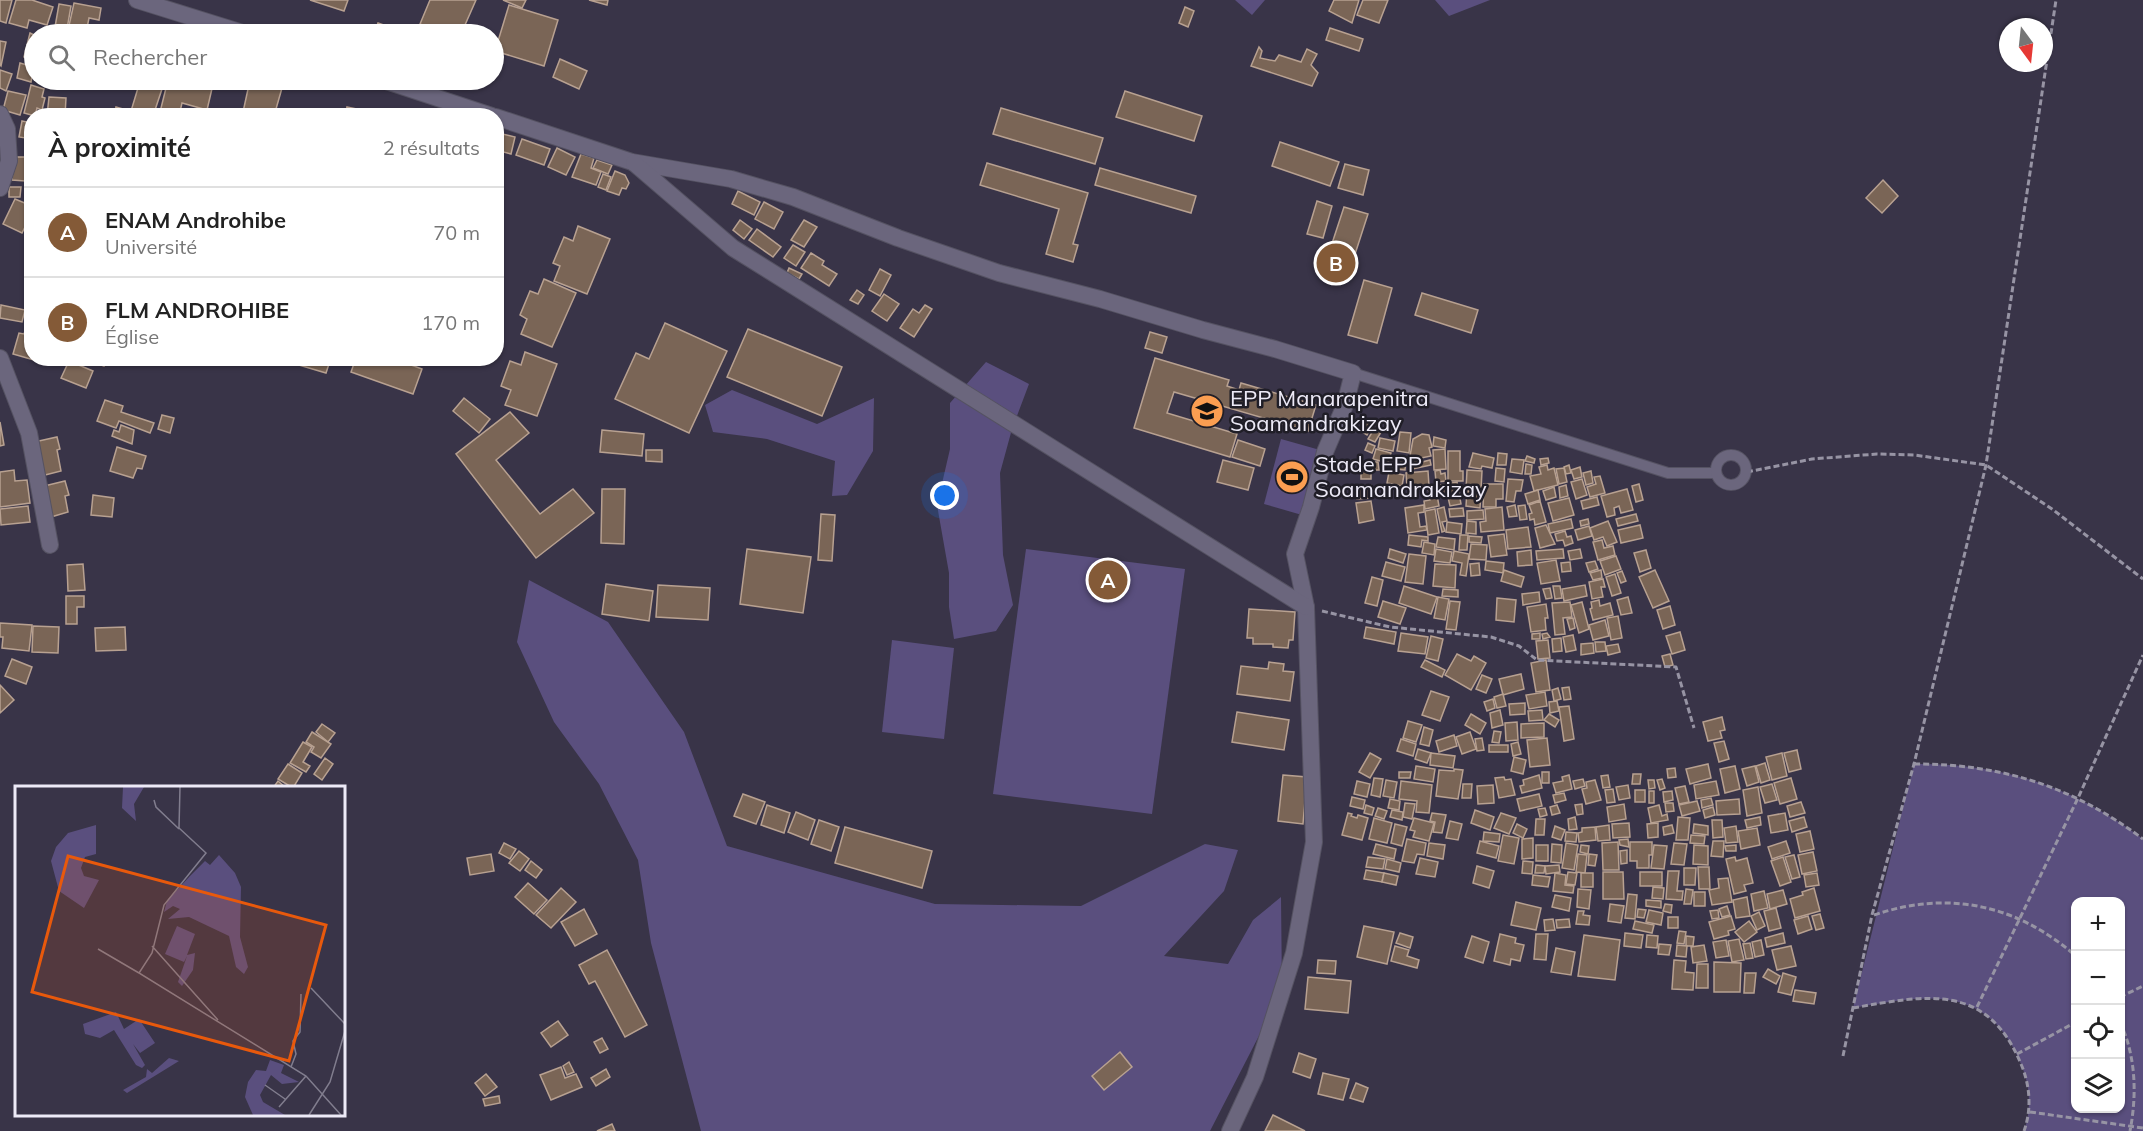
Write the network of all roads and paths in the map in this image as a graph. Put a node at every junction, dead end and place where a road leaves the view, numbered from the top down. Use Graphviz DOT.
graph roads {
  1 [pos="137,0"];
  2 [pos="2056,0"];
  3 [pos="214,24"];
  4 [pos="413,90"];
  5 [pos="468,108"];
  6 [pos="0,114"];
  7 [pos="504,120"];
  8 [pos="632,162"];
  9 [pos="0,188"];
  10 [pos="0,358"];
  11 [pos="1353,374"];
  12 [pos="1986,465"];
  13 [pos="1747,472"];
  14 [pos="1716,473"];
  15 [pos="50,545"];
  16 [pos="2143,579"];
  17 [pos="1306,607"];
  18 [pos="2143,655"];
  19 [pos="1694,728"];
  20 [pos="1914,764"];
  21 [pos="2078,798"];
  22 [pos="2143,839"];
  23 [pos="1872,915"];
  24 [pos="2020,919"];
  25 [pos="2071,952"];
  26 [pos="2143,986"];
  27 [pos="2125,995"];
  28 [pos="1977,1007"];
  29 [pos="1853,1008"];
  30 [pos="2071,1025"];
  31 [pos="2125,1035"];
  32 [pos="2017,1054"];
  33 [pos="1843,1056"];
  34 [pos="2030,1112"];
  35 [pos="2131,1126"];
  36 [pos="2143,1128"];
  37 [pos="1230,1131"];
  38 [pos="2024,1131"];
  39 [pos="2130,1131"];
  1 -- 3 [label="street"];
  2 -- 12 [label="path"];
  4 -- 5 [label="street"];
  6 -- 9 [label="street"];
  7 -- 8 [label="street"];
  8 -- 11 [label="street"];
  8 -- 17 [label="street"];
  10 -- 15 [label="street"];
  11 -- 14 [label="lane"];
  11 -- 17 [label="street"];
  12 -- 13 [label="path"];
  12 -- 16 [label="path"];
  12 -- 20 [label="path"];
  13 -- 14 [label="lane"];
  13 -- 14 [label="lane"];
  17 -- 19 [label="path"];
  17 -- 37 [label="street"];
  18 -- 21 [label="path"];
  20 -- 21 [label="path"];
  20 -- 23 [label="path"];
  21 -- 22 [label="path"];
  21 -- 24 [label="path"];
  23 -- 24 [label="path"];
  23 -- 29 [label="path"];
  24 -- 25 [label="path"];
  24 -- 28 [label="path"];
  26 -- 27 [label="path"];
  28 -- 29 [label="path"];
  28 -- 32 [label="path"];
  29 -- 33 [label="path"];
  30 -- 32 [label="path"];
  31 -- 35 [label="path"];
  32 -- 34 [label="path"];
  34 -- 35 [label="path"];
  34 -- 38 [label="path"];
  35 -- 36 [label="path"];
  35 -- 39 [label="path"];
}
